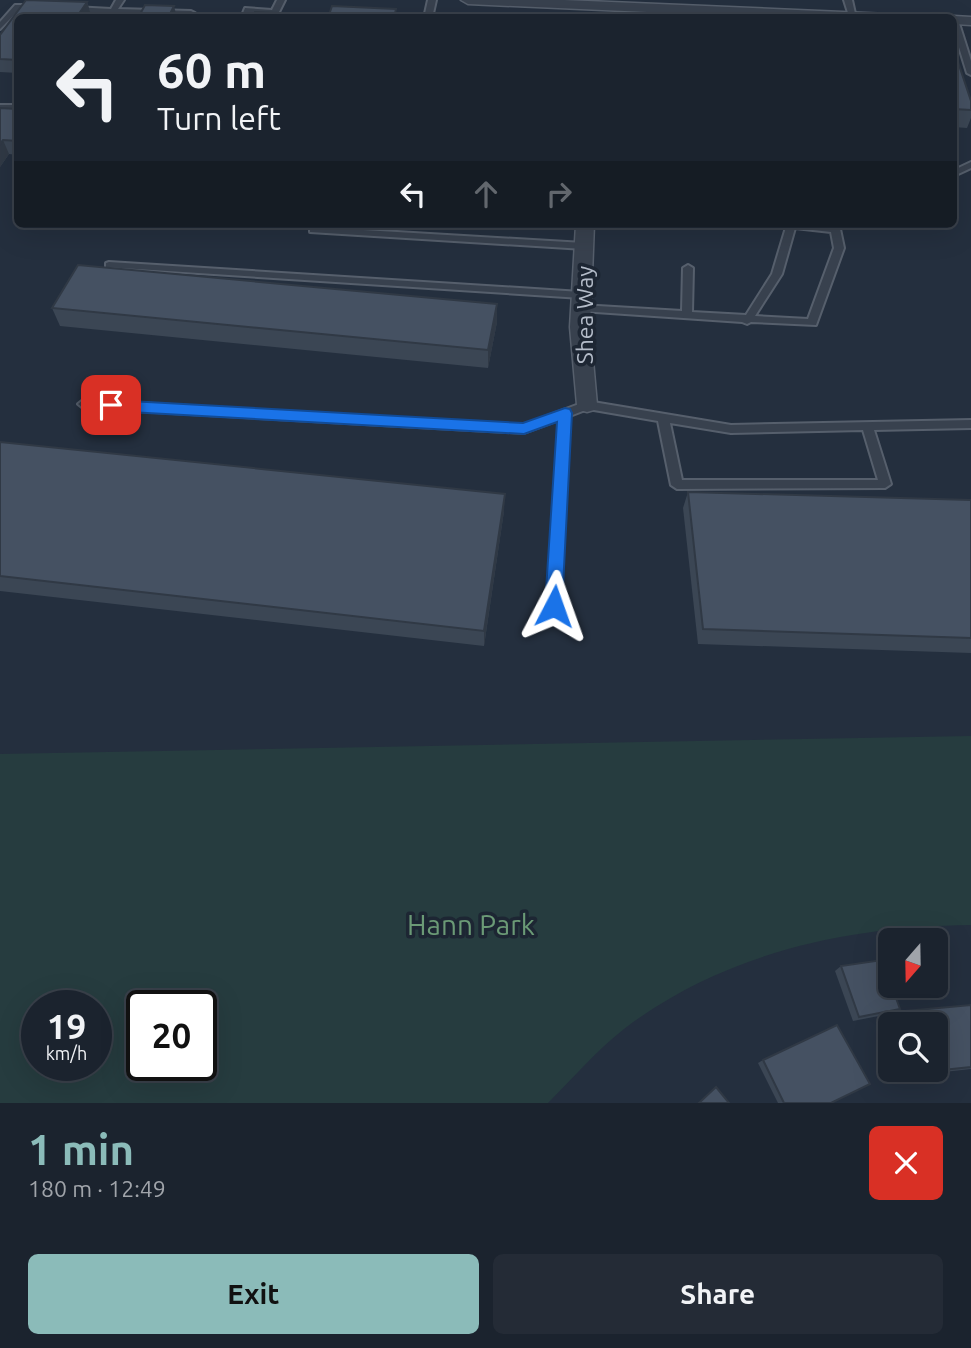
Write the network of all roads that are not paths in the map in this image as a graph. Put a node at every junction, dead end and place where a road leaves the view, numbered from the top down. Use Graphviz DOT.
graph roads {
  1 [pos="120,0"];
  2 [pos="281,0"];
  3 [pos="468,0"];
  4 [pos="541,2"];
  5 [pos="697,5"];
  6 [pos="45,8"];
  7 [pos="59,8"];
  8 [pos="594,11"];
  9 [pos="191,13"];
  10 [pos="112,14"];
  11 [pos="246,14"];
  12 [pos="798,14"];
  13 [pos="0,27"];
  14 [pos="957,29"];
  15 [pos="957,49"];
  16 [pos="964,49"];
  17 [pos="971,73"];
  18 [pos="585,228"];
  19 [pos="789,228"];
  20 [pos="824,228"];
  21 [pos="313,230"];
  22 [pos="584,246"];
  23 [pos="109,265"];
  24 [pos="688,268"];
  25 [pos="581,301"];
  26 [pos="687,316"];
  27 [pos="747,321"];
  28 [pos="83,404"];
  29 [pos="587,405"];
  30 [pos="565,413"];
  31 [pos="663,417"];
  32 [pos="971,424"];
  33 [pos="867,426"];
  34 [pos="554,606"];
  1 -- 10 [label="lane"];
  2 -- 11 [label="lane"];
  3 -- 4 [label="street"];
  4 -- 8 [label="street"];
  5 -- 8 [label="street"];
  5 -- 12 [label="street"];
  6 -- 13 [label="lane"];
  7 -- 10 [label="lane"];
  9 -- 10 [label="lane"];
  14 -- 16 [label="lane"];
  15 -- 16 [label="lane"];
  16 -- 17 [label="lane"];
  18 -- 22 [label="street, Shea Way"];
  19 -- 27 [label="lane"];
  20 -- 27 [label="lane"];
  21 -- 22 [label="lane"];
  22 -- 25 [label="street, Shea Way"];
  23 -- 25 [label="lane"];
  24 -- 26 [label="lane"];
  25 -- 26 [label="lane"];
  25 -- 29 [label="street, Shea Way"];
  26 -- 27 [label="lane"];
  28 -- 30 [label="lane"];
  29 -- 30 [label="lane"];
  29 -- 31 [label="lane"];
  30 -- 34 [label="lane"];
  31 -- 33 [label="lane"];
  31 -- 33 [label="lane"];
  32 -- 33 [label="lane"];
}
